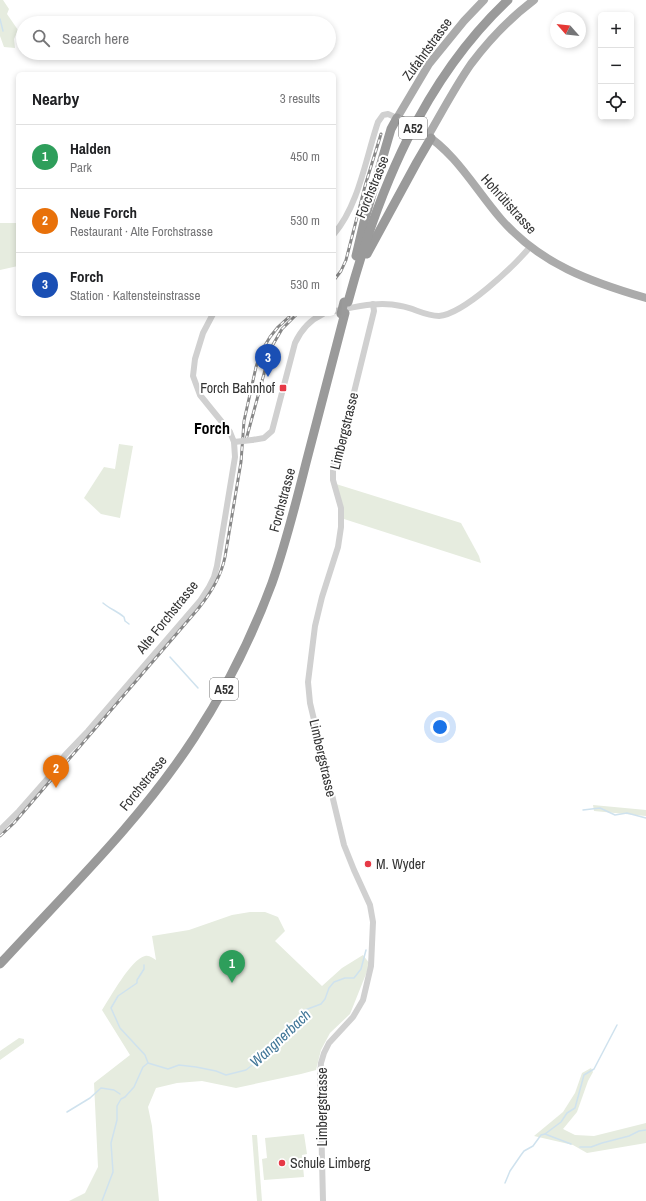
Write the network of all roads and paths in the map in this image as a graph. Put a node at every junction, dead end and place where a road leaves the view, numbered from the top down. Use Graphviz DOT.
graph roads {
  1 [pos="484,0"];
  2 [pos="503,0"];
  3 [pos="508,0"];
  4 [pos="534,0"];
  5 [pos="400,119"];
  6 [pos="427,135"];
  7 [pos="336,231"];
  8 [pos="530,247"];
  9 [pos="353,276"];
  10 [pos="646,298"];
  11 [pos="373,304"];
  12 [pos="340,312"];
  13 [pos="212,316"];
  14 [pos="320,316"];
  15 [pos="234,442"];
  16 [pos="0,830"];
  17 [pos="0,958"];
  18 [pos="0,964"];
  19 [pos="323,1201"];
  1 -- 5 [label="main road, Zufahrtstrasse"];
  2 -- 9 [label="highway, Forchstrasse / A52"];
  3 -- 9 [label="highway, Forchstrasse / A52"];
  4 -- 6 [label="main road"];
  5 -- 6 [label="main road, bridge"];
  5 -- 7 [label="street"];
  5 -- 9 [label="highway"];
  6 -- 8 [label="main road, Hohrütistrasse"];
  6 -- 9 [label="highway"];
  8 -- 10 [label="main road, Hohrütistrasse"];
  8 -- 11 [label="street"];
  9 -- 12 [label="highway, Forchstrasse / A52, bridge"];
  11 -- 12 [label="street"];
  11 -- 19 [label="street, Limbergstrasse"];
  12 -- 17 [label="highway, Forchstrasse / A52"];
  12 -- 18 [label="highway, Forchstrasse / A52"];
  13 -- 15 [label="street, Alte Forchstrasse"];
  14 -- 15 [label="street, bridge"];
  15 -- 16 [label="street, Alte Forchstrasse"];
}
